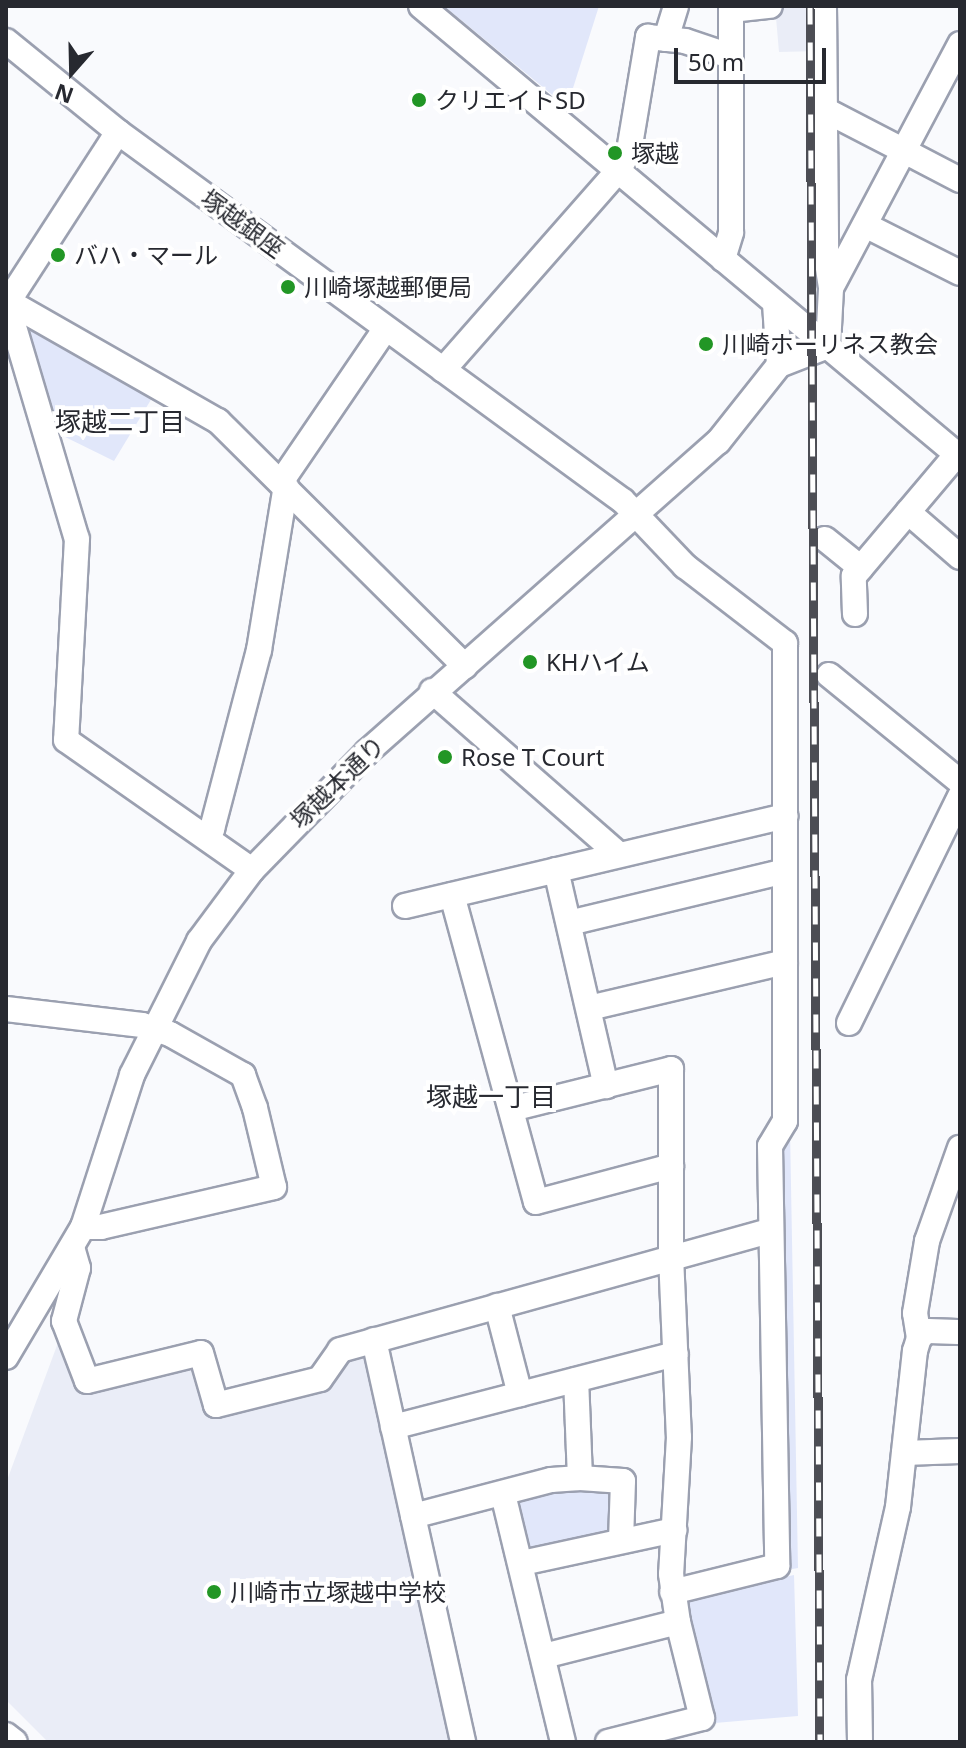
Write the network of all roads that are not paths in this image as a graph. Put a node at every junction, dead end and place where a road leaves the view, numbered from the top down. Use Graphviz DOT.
graph roads {
  1 [pos="421,6"];
  2 [pos="676,6"];
  3 [pos="770,6"];
  4 [pos="824,6"];
  5 [pos="725,8"];
  6 [pos="666,39"];
  7 [pos="6,41"];
  8 [pos="960,44"];
  9 [pos="730,56"];
  10 [pos="827,111"];
  11 [pos="118,132"];
  12 [pos="904,150"];
  13 [pos="618,171"];
  14 [pos="960,180"];
  15 [pos="865,225"];
  16 [pos="723,259"];
  17 [pos="960,273"];
  18 [pos="831,288"];
  19 [pos="7,302"];
  20 [pos="775,303"];
  21 [pos="386,328"];
  22 [pos="828,346"];
  23 [pos="779,365"];
  24 [pos="443,370"];
  25 [pos="959,455"];
  26 [pos="283,484"];
  27 [pos="908,512"];
  28 [pos="637,517"];
  29 [pos="825,539"];
  30 [pos="960,557"];
  31 [pos="861,568"];
  32 [pos="855,614"];
  33 [pos="465,666"];
  34 [pos="829,675"];
  35 [pos="432,691"];
  36 [pos="960,782"];
  37 [pos="960,796"];
  38 [pos="785,816"];
  39 [pos="207,836"];
  40 [pos="618,854"];
  41 [pos="252,870"];
  42 [pos="556,870"];
  43 [pos="785,871"];
  44 [pos="452,895"];
  45 [pos="405,906"];
  46 [pos="569,923"];
  47 [pos="785,962"];
  48 [pos="589,1008"];
  49 [pos="6,1009"];
  50 [pos="849,1023"];
  51 [pos="154,1028"];
  52 [pos="606,1086"];
  53 [pos="511,1109"];
  54 [pos="960,1148"];
  55 [pos="671,1166"];
  56 [pos="770,1231"];
  57 [pos="77,1237"];
  58 [pos="671,1256"];
  59 [pos="497,1306"];
  60 [pos="960,1332"];
  61 [pos="922,1334"];
  62 [pos="374,1340"];
  63 [pos="676,1354"];
  64 [pos="6,1357"];
  65 [pos="576,1380"];
  66 [pos="520,1394"];
  67 [pos="393,1427"];
  68 [pos="960,1451"];
  69 [pos="904,1453"];
  70 [pos="580,1478"];
  71 [pos="503,1494"];
  72 [pos="413,1516"];
  73 [pos="674,1530"];
  74 [pos="621,1540"];
  75 [pos="522,1563"];
  76 [pos="672,1592"];
  77 [pos="678,1622"];
  78 [pos="544,1656"];
  79 [pos="6,1735"];
  80 [pos="15,1742"];
  81 [pos="463,1742"];
  82 [pos="563,1742"];
  83 [pos="608,1742"];
  84 [pos="860,1742"];
  1 -- 13 [label="street"];
  2 -- 6 [label="street"];
  3 -- 5 [label="street"];
  4 -- 10 [label="street"];
  5 -- 9 [label="street"];
  6 -- 9 [label="street"];
  6 -- 13 [label="street"];
  7 -- 11 [label="street, 塚越銀座"];
  8 -- 12 [label="street"];
  9 -- 16 [label="street"];
  10 -- 12 [label="street"];
  10 -- 18 [label="street"];
  11 -- 19 [label="street"];
  11 -- 21 [label="street, 塚越銀座"];
  12 -- 14 [label="street"];
  12 -- 15 [label="street"];
  13 -- 16 [label="street"];
  13 -- 24 [label="street"];
  15 -- 17 [label="street"];
  15 -- 18 [label="street"];
  16 -- 20 [label="street"];
  18 -- 22 [label="street"];
  19 -- 26 [label="street"];
  19 -- 39 [label="street"];
  20 -- 22 [label="street"];
  20 -- 23 [label="street"];
  21 -- 24 [label="street, 塚越銀座"];
  21 -- 26 [label="street"];
  22 -- 23 [label="street"];
  22 -- 25 [label="street"];
  23 -- 28 [label="street, 塚越本通り"];
  24 -- 28 [label="street, 塚越銀座"];
  25 -- 27 [label="street"];
  26 -- 33 [label="street"];
  26 -- 39 [label="street"];
  27 -- 30 [label="street"];
  27 -- 31 [label="street"];
  28 -- 33 [label="street, 塚越本通り"];
  28 -- 38 [label="street, 塚越銀座"];
  29 -- 31 [label="street"];
  31 -- 32 [label="street"];
  33 -- 35 [label="street, 塚越本通り"];
  34 -- 36 [label="street"];
  35 -- 40 [label="street"];
  35 -- 41 [label="street, 塚越本通り"];
  37 -- 50 [label="street"];
  38 -- 40 [label="street"];
  38 -- 43 [label="street"];
  39 -- 41 [label="street"];
  40 -- 42 [label="street"];
  41 -- 51 [label="street, 塚越本通り"];
  42 -- 44 [label="street"];
  42 -- 46 [label="street"];
  43 -- 46 [label="street"];
  43 -- 47 [label="street"];
  44 -- 45 [label="street"];
  44 -- 53 [label="street"];
  46 -- 48 [label="street"];
  47 -- 48 [label="street"];
  47 -- 56 [label="street"];
  48 -- 52 [label="street"];
  49 -- 51 [label="street"];
  51 -- 57 [label="street, 塚越本通り"];
  51 -- 57 [label="street"];
  52 -- 53 [label="street"];
  52 -- 55 [label="street"];
  53 -- 55 [label="street"];
  54 -- 61 [label="street"];
  55 -- 58 [label="street"];
  56 -- 58 [label="street"];
  56 -- 76 [label="street"];
  57 -- 62 [label="street"];
  57 -- 64 [label="street, 塚越本通り"];
  58 -- 59 [label="street"];
  58 -- 63 [label="street"];
  59 -- 62 [label="street"];
  59 -- 66 [label="street"];
  60 -- 61 [label="street"];
  61 -- 69 [label="street"];
  62 -- 67 [label="street"];
  63 -- 65 [label="street"];
  63 -- 73 [label="street"];
  65 -- 66 [label="street"];
  65 -- 70 [label="street"];
  66 -- 67 [label="street"];
  67 -- 72 [label="street"];
  68 -- 69 [label="street"];
  69 -- 84 [label="street"];
  70 -- 71 [label="street"];
  70 -- 74 [label="street"];
  71 -- 72 [label="street"];
  71 -- 75 [label="street"];
  72 -- 81 [label="street"];
  73 -- 74 [label="street"];
  73 -- 76 [label="street"];
  74 -- 75 [label="street"];
  75 -- 78 [label="street"];
  76 -- 77 [label="street"];
  77 -- 78 [label="street"];
  77 -- 83 [label="street"];
  78 -- 82 [label="street"];
  79 -- 80 [label="street"];
}
